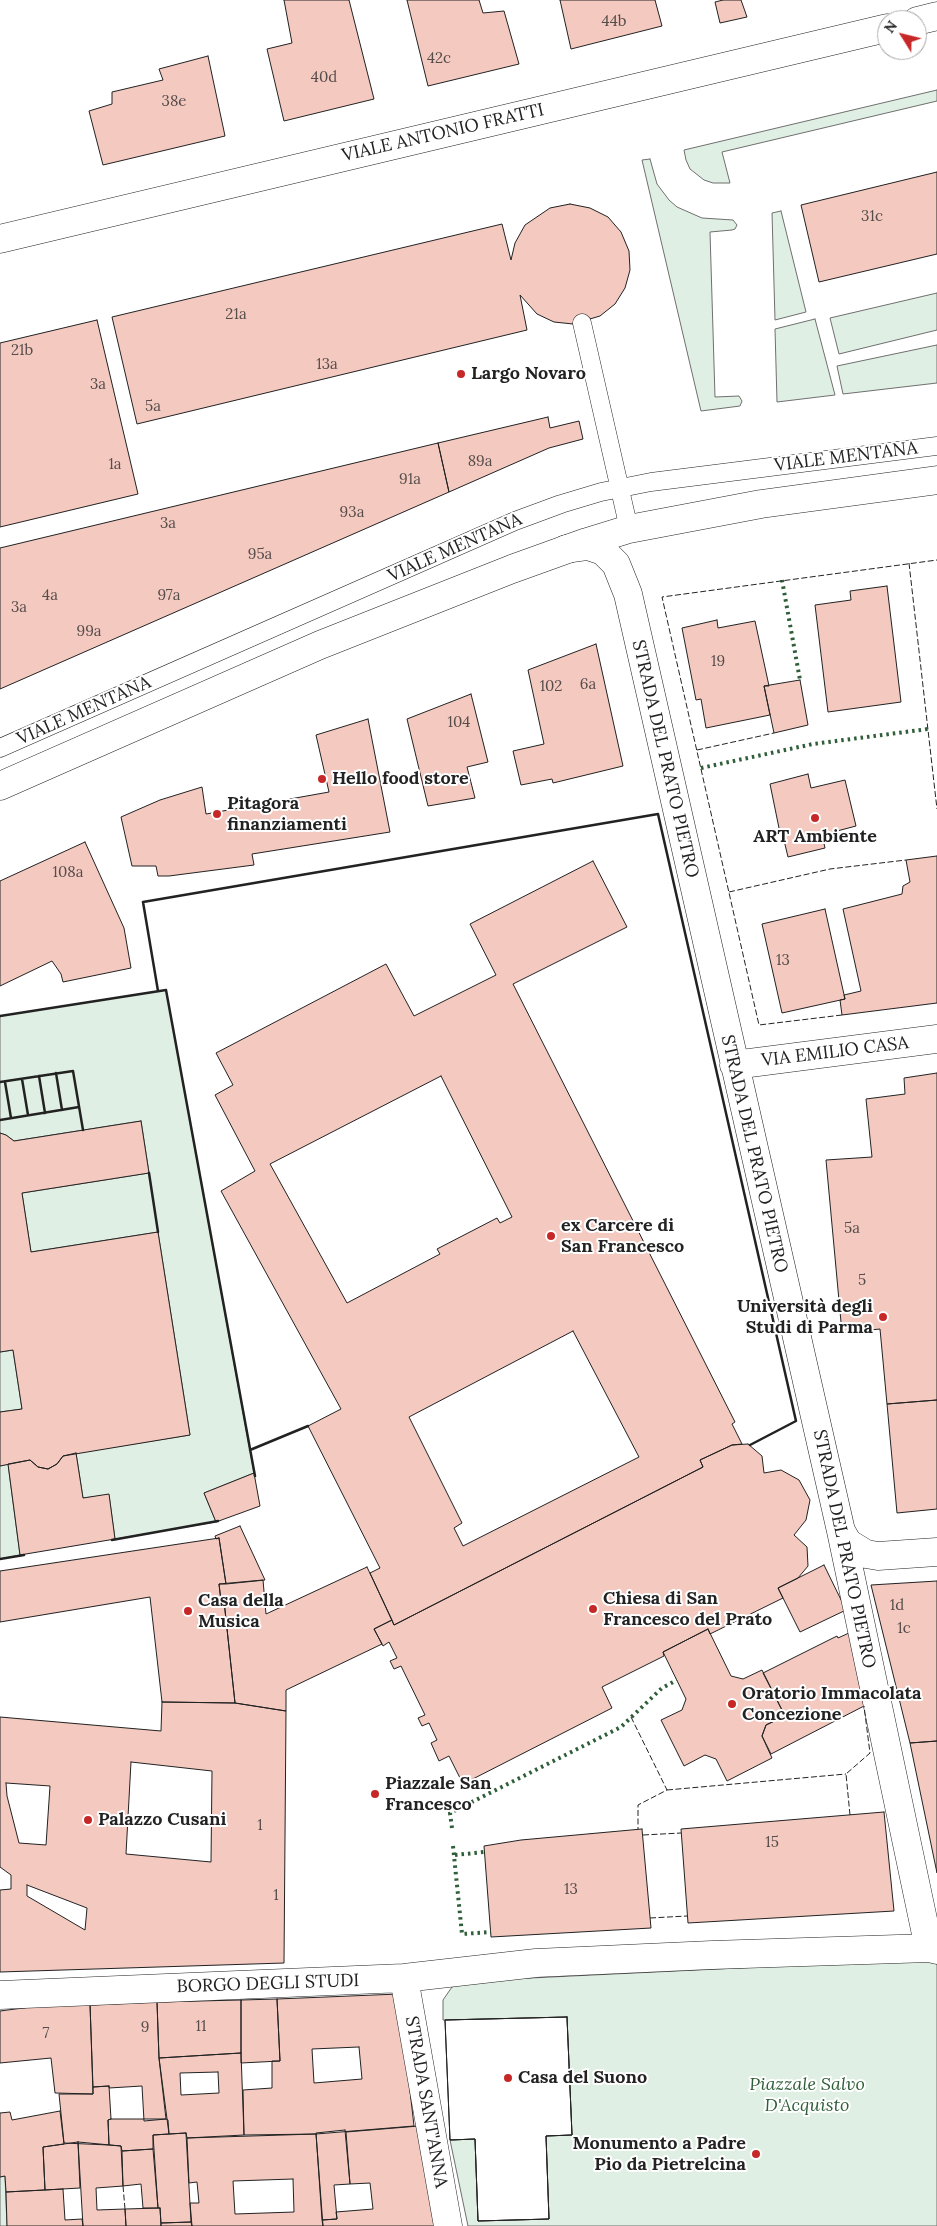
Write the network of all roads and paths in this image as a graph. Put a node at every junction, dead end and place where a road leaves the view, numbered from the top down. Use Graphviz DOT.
graph roads {
  1 [pos="877,30"];
  2 [pos="0,239"];
  3 [pos="582,323"];
  4 [pos="937,446"];
  5 [pos="937,480"];
  6 [pos="619,489"];
  7 [pos="628,529"];
  8 [pos="565,550"];
  9 [pos="0,748"];
  10 [pos="0,786"];
  11 [pos="937,1039"];
  12 [pos="734,1064"];
  13 [pos="841,1531"];
  14 [pos="937,1552"];
  15 [pos="933,1949"];
  16 [pos="404,1978"];
  17 [pos="0,1995"];
  18 [pos="448,2226"];
  1 -- 2 [label="street, VIALE ANTONIO FRATTI"];
  3 -- 6 [label="lane"];
  4 -- 6 [label="lane, VIALE MENTANA"];
  5 -- 7 [label="street, VIALE MENTANA"];
  6 -- 7 [label="lane"];
  6 -- 9 [label="lane, VIALE MENTANA"];
  7 -- 8 [label="street, VIALE MENTANA"];
  8 -- 10 [label="street, VIALE MENTANA"];
  8 -- 12 [label="street, STRADA DEL PRATO PIETRO"];
  11 -- 12 [label="street, VIA EMILIO CASA"];
  12 -- 13 [label="street, STRADA DEL PRATO PIETRO"];
  13 -- 14 [label="street"];
  13 -- 15 [label="street, STRADA DEL PRATO PIETRO"];
  15 -- 16 [label="street, BORGO DEGLI STUDI"];
  16 -- 17 [label="street, BORGO DEGLI STUDI"];
  16 -- 18 [label="street, STRADA SANT'ANNA"];
}
